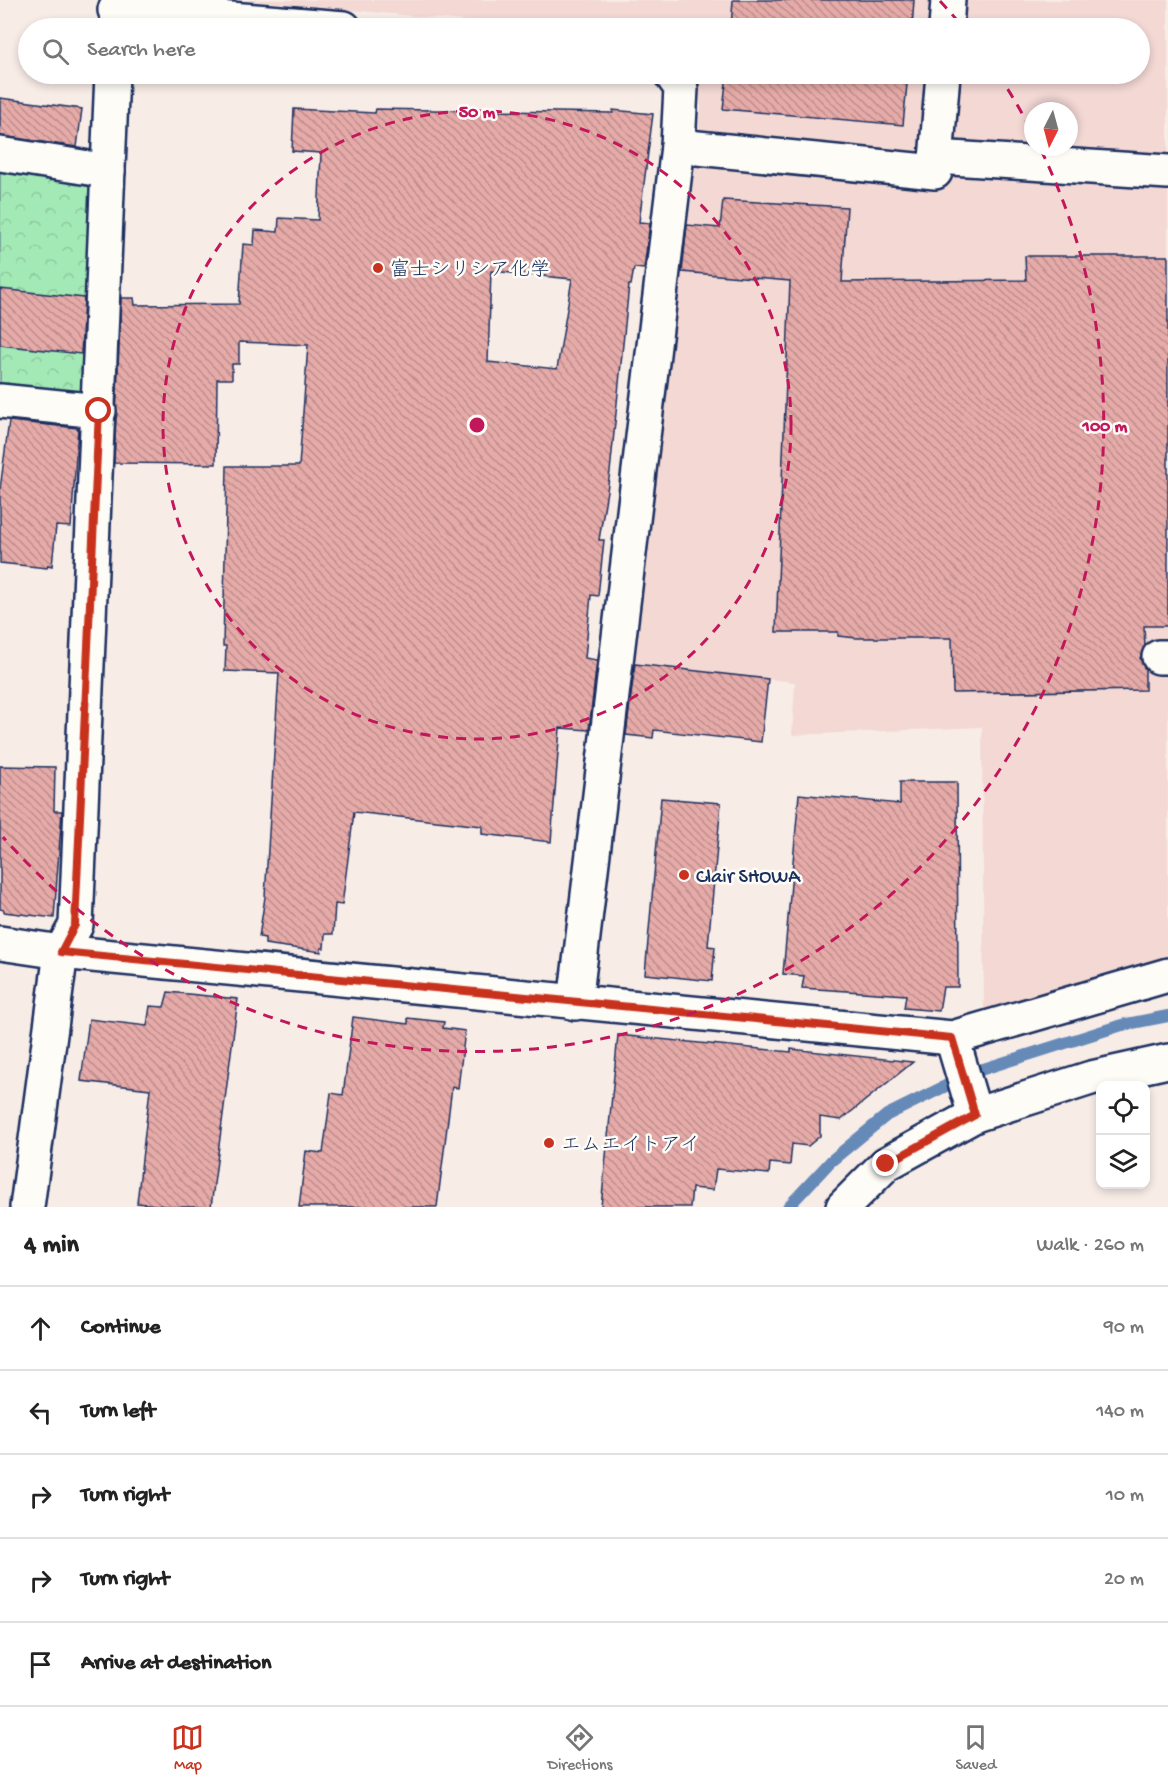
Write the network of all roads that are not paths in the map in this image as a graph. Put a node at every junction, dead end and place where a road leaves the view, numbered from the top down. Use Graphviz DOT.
graph roads {
  1 [pos="948,0"];
  2 [pos="177,8"];
  3 [pos="115,13"];
  4 [pos="260,18"];
  5 [pos="947,18"];
  6 [pos="112,84"];
  7 [pos="678,84"];
  8 [pos="942,84"];
  9 [pos="678,146"];
  10 [pos="0,154"];
  11 [pos="936,157"];
  12 [pos="108,171"];
  13 [pos="1168,172"];
  14 [pos="0,401"];
  15 [pos="99,411"];
  16 [pos="0,943"];
  17 [pos="61,952"];
  18 [pos="1168,975"];
  19 [pos="575,1003"];
  20 [pos="952,1038"];
  21 [pos="1168,1061"];
  22 [pos="975,1115"];
  23 [pos="27,1207"];
  24 [pos="843,1207"];
  1 -- 5 [label="street"];
  2 -- 3 [label="street"];
  2 -- 4 [label="street"];
  6 -- 12 [label="street"];
  7 -- 9 [label="street"];
  8 -- 11 [label="street"];
  9 -- 11 [label="street"];
  9 -- 19 [label="street"];
  10 -- 12 [label="street"];
  11 -- 13 [label="street"];
  12 -- 15 [label="street"];
  14 -- 15 [label="street"];
  15 -- 17 [label="street"];
  16 -- 17 [label="street"];
  17 -- 19 [label="street"];
  17 -- 23 [label="street"];
  18 -- 20 [label="street"];
  19 -- 20 [label="street"];
  20 -- 22 [label="street"];
  21 -- 22 [label="street"];
  22 -- 24 [label="street"];
}
